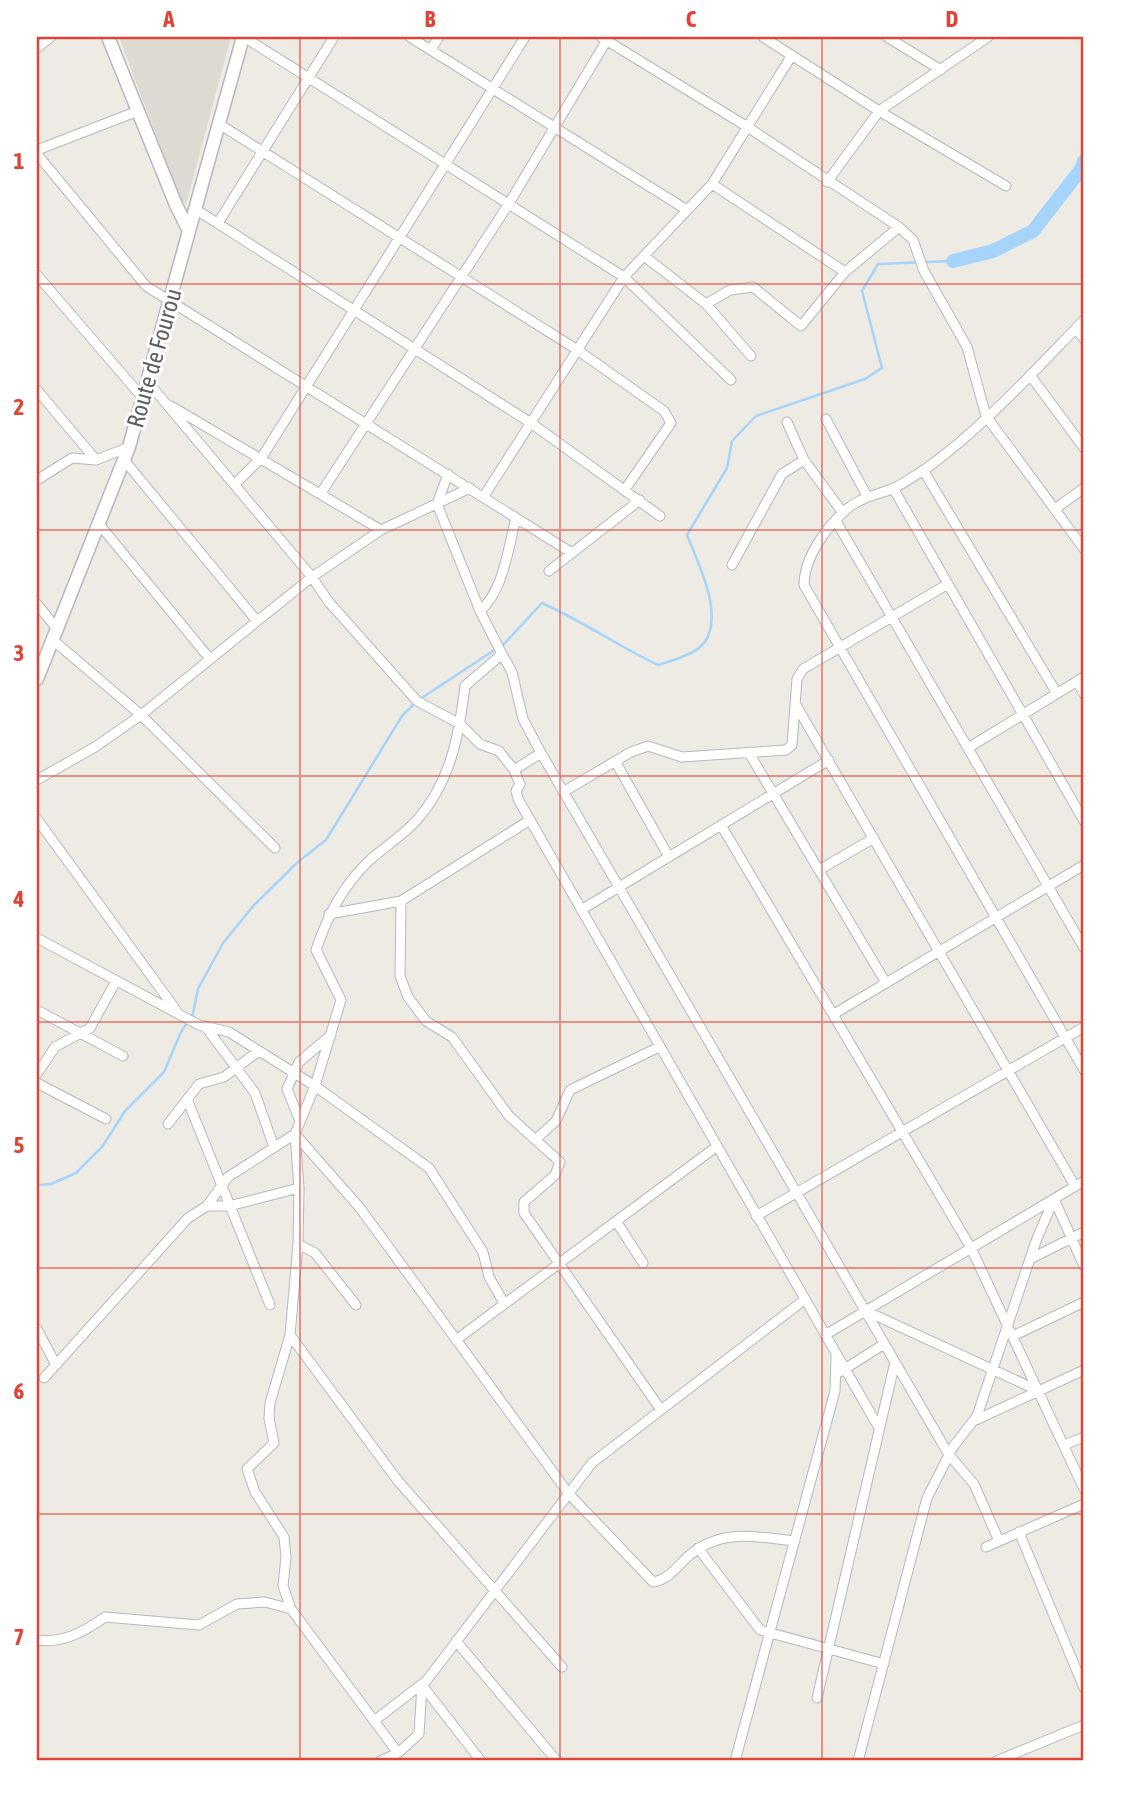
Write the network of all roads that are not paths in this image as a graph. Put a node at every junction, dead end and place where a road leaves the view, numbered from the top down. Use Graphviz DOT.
graph roads {
  1 [pos="51,37"];
  2 [pos="108,37"];
  3 [pos="243,37"];
  4 [pos="334,37"];
  5 [pos="410,37"];
  6 [pos="439,37"];
  7 [pos="525,37"];
  8 [pos="763,37"];
  9 [pos="887,37"];
  10 [pos="988,37"];
  11 [pos="604,39"];
  12 [pos="37,48"];
  13 [pos="431,50"];
  14 [pos="792,55"];
  15 [pos="942,70"];
  16 [pos="308,78"];
  17 [pos="493,89"];
  18 [pos="138,111"];
  19 [pos="879,111"];
  20 [pos="219,124"];
  21 [pos="746,126"];
  22 [pos="556,127"];
  23 [pos="263,151"];
  24 [pos="37,152"];
  25 [pos="444,164"];
  26 [pos="827,182"];
  27 [pos="712,184"];
  28 [pos="1006,186"];
  29 [pos="509,205"];
  30 [pos="195,209"];
  31 [pos="687,211"];
  32 [pos="218,223"];
  33 [pos="900,227"];
  34 [pos="189,231"];
  35 [pos="398,237"];
  36 [pos="644,256"];
  37 [pos="845,272"];
  38 [pos="37,275"];
  39 [pos="460,275"];
  40 [pos="624,277"];
  41 [pos="172,300"];
  42 [pos="706,304"];
  43 [pos="352,309"];
  44 [pos="1084,320"];
  45 [pos="1076,328"];
  46 [pos="1084,340"];
  47 [pos="414,348"];
  48 [pos="576,349"];
  49 [pos="751,356"];
  50 [pos="1030,375"];
  51 [pos="731,380"];
  52 [pos="147,381"];
  53 [pos="307,384"];
  54 [pos="37,390"];
  55 [pos="142,397"];
  56 [pos="167,404"];
  57 [pos="986,416"];
  58 [pos="826,419"];
  59 [pos="368,422"];
  60 [pos="787,422"];
  61 [pos="531,423"];
  62 [pos="1084,448"];
  63 [pos="126,453"];
  64 [pos="262,457"];
  65 [pos="96,460"];
  66 [pos="804,460"];
  67 [pos="923,470"];
  68 [pos="447,474"];
  69 [pos="37,480"];
  70 [pos="235,484"];
  71 [pos="470,488"];
  72 [pos="626,488"];
  73 [pos="893,488"];
  74 [pos="1084,488"];
  75 [pos="321,494"];
  76 [pos="484,496"];
  77 [pos="867,496"];
  78 [pos="640,500"];
  79 [pos="437,504"];
  80 [pos="1055,509"];
  81 [pos="660,516"];
  82 [pos="840,517"];
  83 [pos="516,518"];
  84 [pos="99,524"];
  85 [pos="381,530"];
  86 [pos="1084,549"];
  87 [pos="572,553"];
  88 [pos="732,565"];
  89 [pos="549,571"];
  90 [pos="312,577"];
  91 [pos="948,584"];
  92 [pos="37,604"];
  93 [pos="480,611"];
  94 [pos="892,617"];
  95 [pos="257,621"];
  96 [pos="56,636"];
  97 [pos="839,647"];
  98 [pos="502,654"];
  99 [pos="210,659"];
  100 [pos="37,679"];
  101 [pos="1081,679"];
  102 [pos="1056,692"];
  103 [pos="1084,694"];
  104 [pos="796,705"];
  105 [pos="141,715"];
  106 [pos="1023,715"];
  107 [pos="460,724"];
  108 [pos="968,748"];
  109 [pos="541,753"];
  110 [pos="749,753"];
  111 [pos="829,760"];
  112 [pos="615,761"];
  113 [pos="514,770"];
  114 [pos="37,780"];
  115 [pos="563,792"];
  116 [pos="773,794"];
  117 [pos="37,820"];
  118 [pos="530,820"];
  119 [pos="1084,821"];
  120 [pos="721,825"];
  121 [pos="874,838"];
  122 [pos="275,848"];
  123 [pos="670,856"];
  124 [pos="1084,865"];
  125 [pos="819,870"];
  126 [pos="1048,886"];
  127 [pos="619,887"];
  128 [pos="401,901"];
  129 [pos="581,910"];
  130 [pos="329,914"];
  131 [pos="996,918"];
  132 [pos="37,938"];
  133 [pos="1084,948"];
  134 [pos="940,951"];
  135 [pos="116,981"];
  136 [pos="886,983"];
  137 [pos="37,1010"];
  138 [pos="834,1014"];
  139 [pos="182,1016"];
  140 [pos="205,1026"];
  141 [pos="1084,1027"];
  142 [pos="81,1034"];
  143 [pos="331,1035"];
  144 [pos="1065,1038"];
  145 [pos="659,1047"];
  146 [pos="259,1051"];
  147 [pos="123,1056"];
  148 [pos="237,1070"];
  149 [pos="1009,1070"];
  150 [pos="1084,1070"];
  151 [pos="294,1073"];
  152 [pos="37,1074"];
  153 [pos="37,1083"];
  154 [pos="315,1086"];
  155 [pos="187,1099"];
  156 [pos="106,1119"];
  157 [pos="300,1121"];
  158 [pos="169,1124"];
  159 [pos="904,1131"];
  160 [pos="295,1134"];
  161 [pos="536,1139"];
  162 [pos="274,1147"];
  163 [pos="716,1147"];
  164 [pos="1084,1181"];
  165 [pos="1075,1186"];
  166 [pos="222,1187"];
  167 [pos="299,1188"];
  168 [pos="796,1193"];
  169 [pos="1054,1199"];
  170 [pos="207,1206"];
  171 [pos="229,1206"];
  172 [pos="756,1216"];
  173 [pos="616,1221"];
  174 [pos="1084,1232"];
  175 [pos="1072,1238"];
  176 [pos="298,1244"];
  177 [pos="971,1248"];
  178 [pos="1030,1259"];
  179 [pos="643,1262"];
  180 [pos="559,1264"];
  181 [pos="1084,1266"];
  182 [pos="804,1300"];
  183 [pos="504,1303"];
  184 [pos="1084,1303"];
  185 [pos="270,1305"];
  186 [pos="356,1305"];
  187 [pos="865,1310"];
  188 [pos="1008,1326"];
  189 [pos="37,1329"];
  190 [pos="290,1335"];
  191 [pos="825,1335"];
  192 [pos="1013,1336"];
  193 [pos="456,1340"];
  194 [pos="884,1344"];
  195 [pos="836,1354"];
  196 [pos="895,1362"];
  197 [pos="56,1365"];
  198 [pos="845,1368"];
  199 [pos="993,1370"];
  200 [pos="1084,1370"];
  201 [pos="836,1374"];
  202 [pos="44,1378"];
  203 [pos="1039,1391"];
  204 [pos="661,1410"];
  205 [pos="974,1420"];
  206 [pos="879,1428"];
  207 [pos="1084,1437"];
  208 [pos="1064,1446"];
  209 [pos="949,1455"];
  210 [pos="1084,1489"];
  211 [pos="569,1494"];
  212 [pos="1084,1504"];
  213 [pos="1019,1532"];
  214 [pos="794,1541"];
  215 [pos="999,1541"];
  216 [pos="986,1547"];
  217 [pos="698,1548"];
  218 [pos="496,1589"];
  219 [pos="291,1609"];
  220 [pos="770,1633"];
  221 [pos="37,1640"];
  222 [pos="456,1641"];
  223 [pos="828,1648"];
  224 [pos="884,1664"];
  225 [pos="562,1667"];
  226 [pos="422,1685"];
  227 [pos="1084,1688"];
  228 [pos="817,1699"];
  229 [pos="374,1721"];
  230 [pos="1084,1725"];
  231 [pos="398,1753"];
  232 [pos="380,1761"];
  233 [pos="481,1761"];
  234 [pos="557,1761"];
  235 [pos="735,1761"];
  236 [pos="858,1761"];
  237 [pos="996,1761"];
  1 -- 12 [label="street"];
  2 -- 18 [label="main road"];
  3 -- 16 [label="street"];
  3 -- 20 [label="main road, Route de Fourou"];
  4 -- 16 [label="street"];
  5 -- 13 [label="street"];
  6 -- 13 [label="street"];
  7 -- 17 [label="street"];
  8 -- 14 [label="street"];
  9 -- 15 [label="street"];
  10 -- 15 [label="street"];
  11 -- 21 [label="street"];
  11 -- 22 [label="street"];
  13 -- 17 [label="street"];
  14 -- 19 [label="street"];
  14 -- 21 [label="street"];
  15 -- 19 [label="street"];
  16 -- 23 [label="street"];
  16 -- 25 [label="street"];
  17 -- 22 [label="street"];
  17 -- 25 [label="street"];
  18 -- 24 [label="street"];
  18 -- 34 [label="main road"];
  19 -- 26 [label="street"];
  19 -- 28 [label="street"];
  20 -- 23 [label="street"];
  20 -- 30 [label="main road, Route de Fourou"];
  21 -- 26 [label="street"];
  21 -- 27 [label="street"];
  22 -- 29 [label="street"];
  22 -- 31 [label="street"];
  23 -- 32 [label="street"];
  23 -- 35 [label="street"];
  24 -- 41 [label="street"];
  25 -- 29 [label="street"];
  25 -- 35 [label="street"];
  26 -- 33 [label="street"];
  27 -- 31 [label="street"];
  27 -- 37 [label="street"];
  29 -- 39 [label="street"];
  29 -- 40 [label="street"];
  30 -- 32 [label="street"];
  30 -- 34 [label="main road, Route de Fourou"];
  31 -- 36 [label="street"];
  32 -- 43 [label="street"];
  33 -- 37 [label="street"];
  33 -- 57 [label="street"];
  34 -- 41 [label="main road, Route de Fourou"];
  35 -- 39 [label="street"];
  35 -- 43 [label="street"];
  36 -- 40 [label="street"];
  36 -- 42 [label="street"];
  37 -- 42 [label="street"];
  38 -- 55 [label="street"];
  39 -- 47 [label="street"];
  39 -- 48 [label="street"];
  40 -- 48 [label="street"];
  40 -- 51 [label="street"];
  41 -- 52 [label="main road, Route de Fourou"];
  41 -- 53 [label="street"];
  42 -- 49 [label="street"];
  43 -- 47 [label="street"];
  43 -- 53 [label="street"];
  44 -- 45 [label="street"];
  45 -- 46 [label="street"];
  45 -- 50 [label="street"];
  47 -- 59 [label="street"];
  47 -- 61 [label="street"];
  48 -- 61 [label="street"];
  48 -- 72 [label="street"];
  50 -- 57 [label="street"];
  50 -- 62 [label="street"];
  52 -- 55 [label="main road, Route de Fourou"];
  52 -- 56 [label="street"];
  53 -- 59 [label="street"];
  53 -- 64 [label="street"];
  54 -- 65 [label="street"];
  55 -- 63 [label="main road, Route de Fourou"];
  56 -- 64 [label="street"];
  56 -- 70 [label="street"];
  57 -- 67 [label="street"];
  57 -- 80 [label="street"];
  58 -- 77 [label="street"];
  59 -- 68 [label="street"];
  59 -- 75 [label="street"];
  60 -- 66 [label="street"];
  61 -- 72 [label="street"];
  61 -- 76 [label="street"];
  63 -- 65 [label="street"];
  63 -- 84 [label="main road, Route de Fourou"];
  63 -- 95 [label="street"];
  64 -- 70 [label="street"];
  64 -- 75 [label="street"];
  65 -- 69 [label="street"];
  66 -- 82 [label="street"];
  66 -- 88 [label="street"];
  67 -- 73 [label="street"];
  67 -- 102 [label="street"];
  68 -- 71 [label="street"];
  68 -- 79 [label="street"];
  70 -- 90 [label="street"];
  71 -- 76 [label="street"];
  71 -- 79 [label="street"];
  72 -- 78 [label="street"];
  73 -- 77 [label="street"];
  73 -- 91 [label="street"];
  74 -- 80 [label="street"];
  75 -- 85 [label="street"];
  76 -- 83 [label="street"];
  77 -- 82 [label="street"];
  78 -- 81 [label="street"];
  78 -- 87 [label="street"];
  79 -- 85 [label="street"];
  79 -- 93 [label="street"];
  80 -- 86 [label="street"];
  82 -- 94 [label="street"];
  82 -- 97 [label="street"];
  83 -- 87 [label="street"];
  83 -- 93 [label="street"];
  84 -- 96 [label="main road, Route de Fourou"];
  84 -- 99 [label="street"];
  85 -- 90 [label="street"];
  87 -- 89 [label="street"];
  90 -- 95 [label="street"];
  90 -- 107 [label="street"];
  91 -- 94 [label="street"];
  91 -- 106 [label="street"];
  92 -- 96 [label="street"];
  93 -- 98 [label="street"];
  94 -- 97 [label="street"];
  94 -- 108 [label="street"];
  95 -- 99 [label="street"];
  96 -- 100 [label="main road, Route de Fourou"];
  96 -- 105 [label="street"];
  97 -- 104 [label="street"];
  97 -- 131 [label="street"];
  98 -- 107 [label="street"];
  98 -- 109 [label="street"];
  99 -- 105 [label="street"];
  101 -- 102 [label="street"];
  101 -- 103 [label="street"];
  102 -- 106 [label="street"];
  104 -- 110 [label="street"];
  104 -- 111 [label="street"];
  105 -- 114 [label="street"];
  105 -- 122 [label="street"];
  106 -- 108 [label="street"];
  106 -- 119 [label="street"];
  107 -- 113 [label="street"];
  107 -- 130 [label="street"];
  108 -- 126 [label="street"];
  109 -- 113 [label="street"];
  109 -- 115 [label="street"];
  110 -- 112 [label="street"];
  110 -- 116 [label="street"];
  111 -- 116 [label="street"];
  111 -- 121 [label="street"];
  112 -- 115 [label="street"];
  112 -- 123 [label="street"];
  113 -- 118 [label="street"];
  115 -- 127 [label="street"];
  116 -- 120 [label="street"];
  116 -- 125 [label="street"];
  117 -- 139 [label="street"];
  118 -- 128 [label="street"];
  118 -- 129 [label="street"];
  120 -- 123 [label="street"];
  120 -- 138 [label="street"];
  121 -- 125 [label="street"];
  121 -- 134 [label="street"];
  123 -- 127 [label="street"];
  124 -- 126 [label="street"];
  125 -- 136 [label="street"];
  126 -- 131 [label="street"];
  126 -- 133 [label="street"];
  127 -- 129 [label="street"];
  127 -- 168 [label="street"];
  128 -- 130 [label="street"];
  128 -- 161 [label="street"];
  129 -- 145 [label="street"];
  130 -- 143 [label="street"];
  131 -- 134 [label="street"];
  131 -- 144 [label="street"];
  132 -- 135 [label="street"];
  134 -- 136 [label="street"];
  134 -- 149 [label="street"];
  135 -- 139 [label="street"];
  135 -- 142 [label="street"];
  136 -- 138 [label="street"];
  137 -- 142 [label="street"];
  138 -- 159 [label="street"];
  139 -- 140 [label="street"];
  140 -- 146 [label="street"];
  140 -- 148 [label="street"];
  141 -- 144 [label="street"];
  142 -- 147 [label="street"];
  142 -- 152 [label="street"];
  143 -- 151 [label="street"];
  143 -- 154 [label="street"];
  144 -- 149 [label="street"];
  144 -- 150 [label="street"];
  145 -- 161 [label="street"];
  145 -- 163 [label="street"];
  146 -- 148 [label="street"];
  146 -- 151 [label="street"];
  148 -- 155 [label="street"];
  148 -- 162 [label="street"];
  149 -- 159 [label="street"];
  149 -- 165 [label="street"];
  151 -- 154 [label="street"];
  151 -- 157 [label="street"];
  153 -- 156 [label="street"];
  154 -- 157 [label="street"];
  154 -- 183 [label="street"];
  155 -- 158 [label="street"];
  155 -- 166 [label="street"];
  157 -- 160 [label="street"];
  159 -- 168 [label="street"];
  159 -- 177 [label="street"];
  160 -- 162 [label="street"];
  160 -- 167 [label="street"];
  160 -- 193 [label="street"];
  161 -- 180 [label="street"];
  162 -- 166 [label="street"];
  163 -- 172 [label="street"];
  163 -- 173 [label="street"];
  164 -- 165 [label="street"];
  165 -- 169 [label="street"];
  166 -- 170 [label="street"];
  166 -- 171 [label="street"];
  167 -- 171 [label="street"];
  167 -- 176 [label="street"];
  168 -- 172 [label="street"];
  168 -- 187 [label="street"];
  169 -- 175 [label="street"];
  169 -- 177 [label="street"];
  169 -- 178 [label="street"];
  170 -- 171 [label="street"];
  170 -- 197 [label="street"];
  171 -- 185 [label="street"];
  172 -- 182 [label="street"];
  173 -- 179 [label="street"];
  173 -- 180 [label="street"];
  174 -- 175 [label="street"];
  175 -- 178 [label="street"];
  175 -- 181 [label="street"];
  176 -- 186 [label="street"];
  176 -- 190 [label="street"];
  177 -- 187 [label="street"];
  177 -- 188 [label="street"];
  178 -- 188 [label="street"];
  180 -- 183 [label="street"];
  180 -- 204 [label="street"];
  182 -- 191 [label="street"];
  182 -- 204 [label="street"];
  183 -- 193 [label="street"];
  184 -- 192 [label="street"];
  187 -- 191 [label="street"];
  187 -- 194 [label="street"];
  187 -- 199 [label="street"];
  188 -- 192 [label="street"];
  188 -- 199 [label="street"];
  189 -- 197 [label="street"];
  190 -- 218 [label="street"];
  190 -- 219 [label="street"];
  191 -- 195 [label="street"];
  192 -- 203 [label="street"];
  193 -- 211 [label="street"];
  194 -- 196 [label="street"];
  194 -- 198 [label="street"];
  195 -- 198 [label="street"];
  195 -- 201 [label="street"];
  196 -- 206 [label="street"];
  196 -- 209 [label="street"];
  197 -- 202 [label="street"];
  198 -- 201 [label="street"];
  198 -- 206 [label="street"];
  199 -- 203 [label="street"];
  199 -- 205 [label="street"];
  200 -- 203 [label="street"];
  201 -- 214 [label="street"];
  203 -- 205 [label="street"];
  203 -- 208 [label="street"];
  204 -- 211 [label="street"];
  205 -- 209 [label="street"];
  206 -- 223 [label="street"];
  207 -- 208 [label="street"];
  208 -- 210 [label="street"];
  209 -- 215 [label="street"];
  209 -- 224 [label="street"];
  211 -- 217 [label="street"];
  211 -- 218 [label="street"];
  212 -- 213 [label="street"];
  213 -- 215 [label="street"];
  213 -- 227 [label="street"];
  214 -- 217 [label="street"];
  214 -- 220 [label="street"];
  215 -- 216 [label="street"];
  217 -- 220 [label="street"];
  218 -- 222 [label="street"];
  218 -- 225 [label="street"];
  219 -- 221 [label="street"];
  219 -- 229 [label="street"];
  220 -- 223 [label="street"];
  220 -- 235 [label="street"];
  222 -- 226 [label="street"];
  222 -- 234 [label="street"];
  223 -- 224 [label="street"];
  223 -- 228 [label="street"];
  224 -- 236 [label="street"];
  226 -- 229 [label="street"];
  226 -- 231 [label="street"];
  226 -- 233 [label="street"];
  229 -- 231 [label="street"];
  230 -- 237 [label="street"];
  231 -- 232 [label="street"];
}
